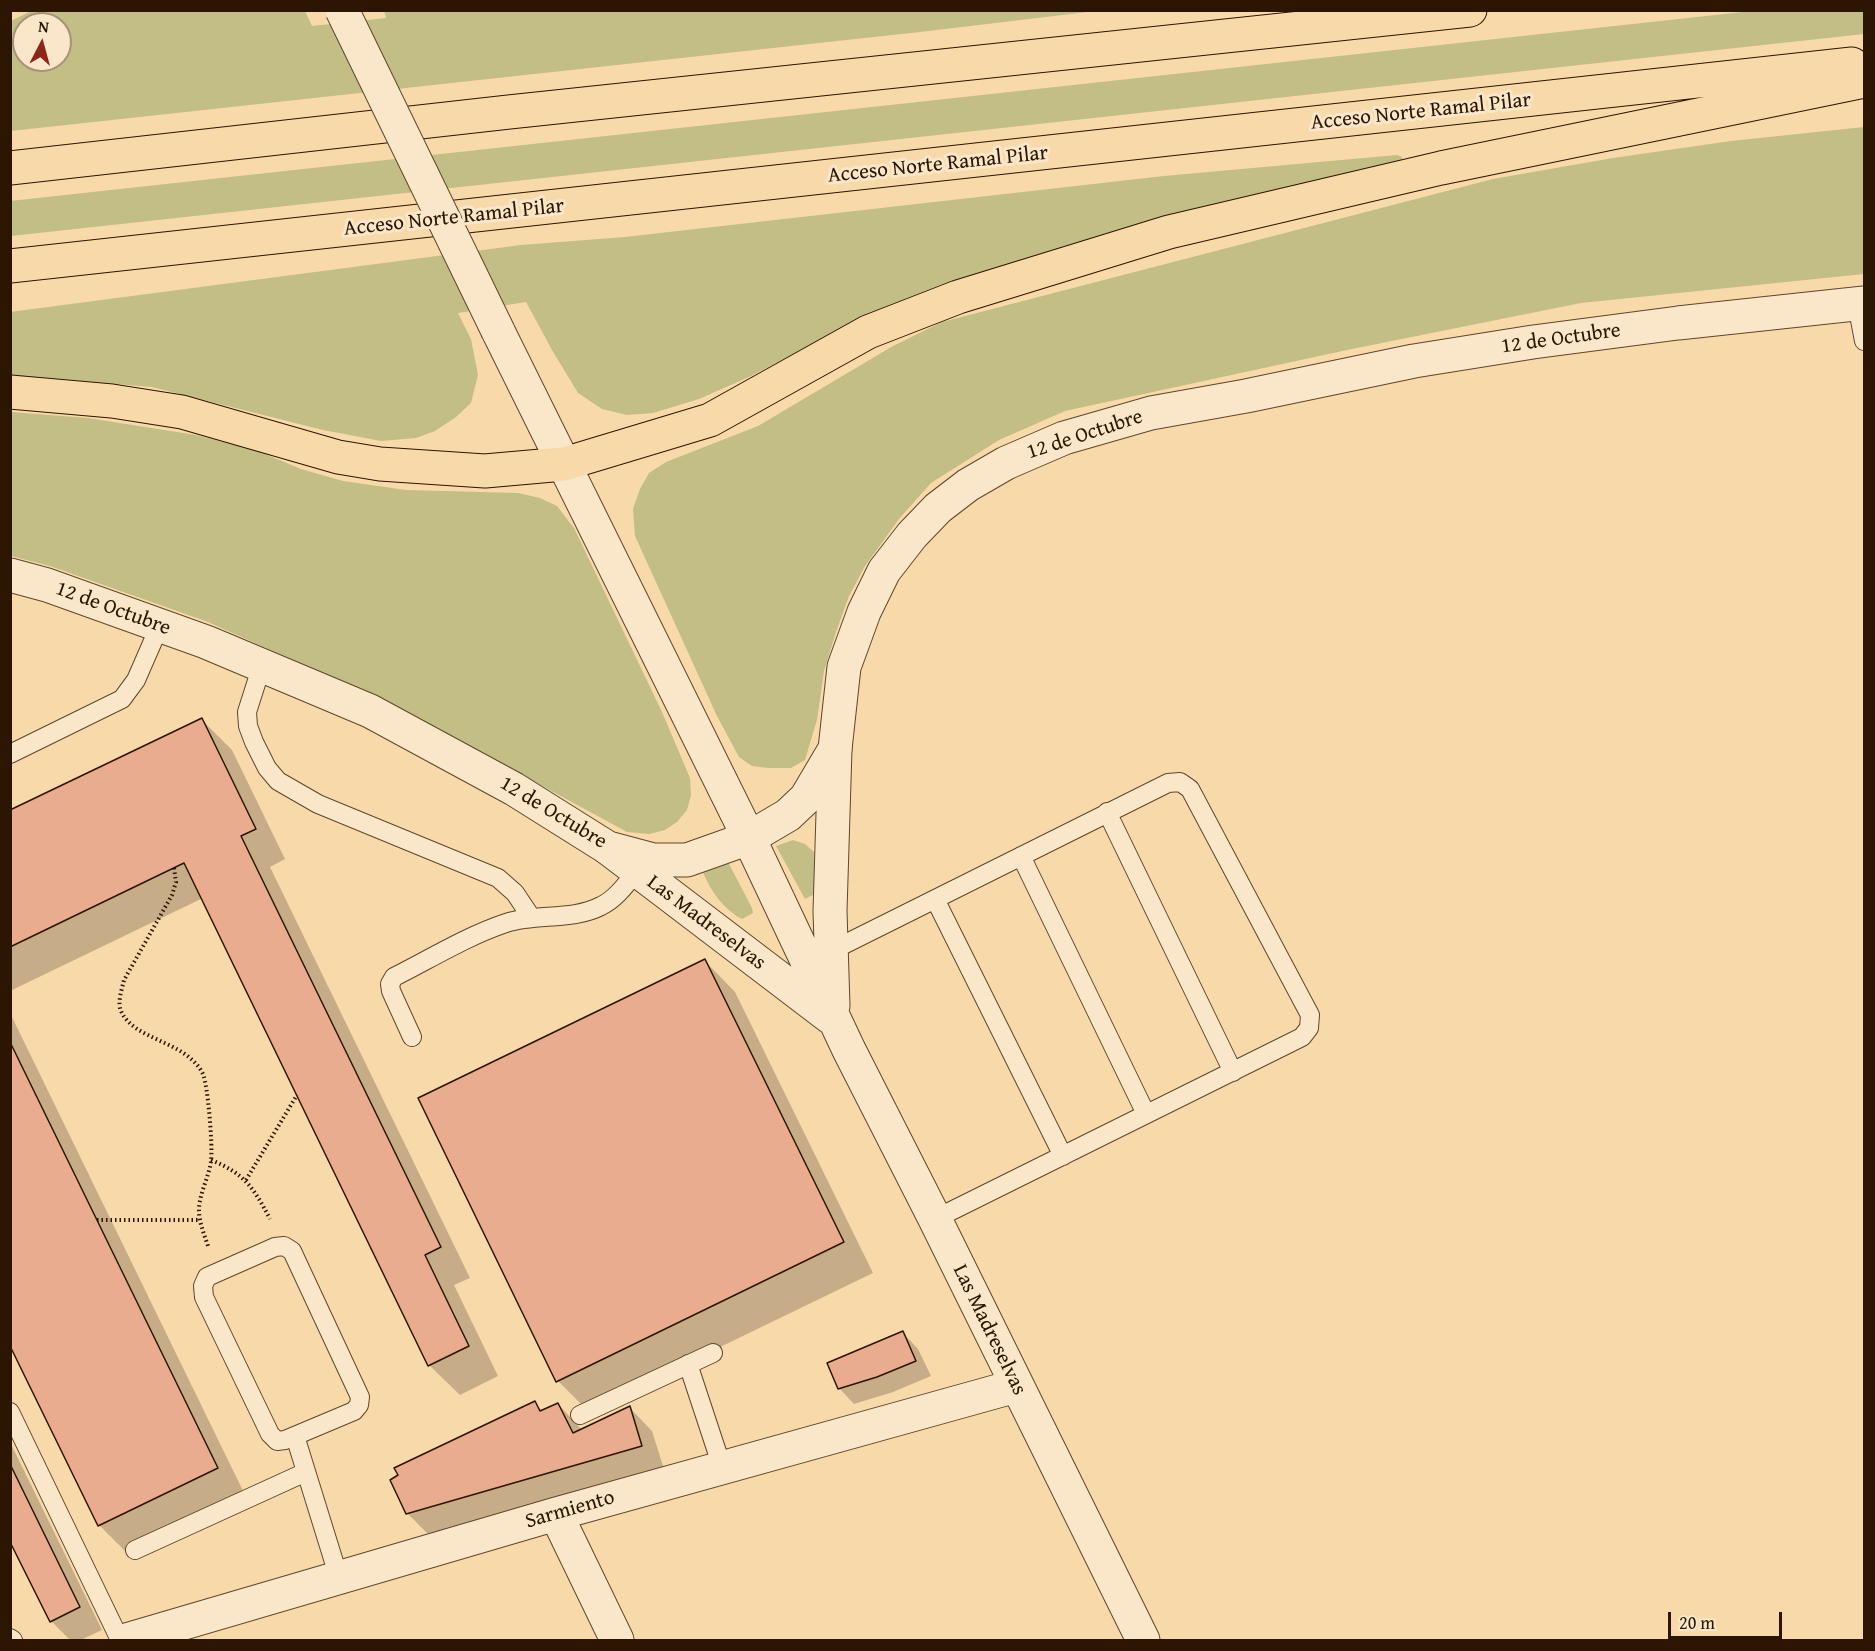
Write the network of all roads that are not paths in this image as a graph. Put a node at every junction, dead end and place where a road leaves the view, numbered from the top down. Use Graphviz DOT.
graph roads {
  1 [pos="342,10"];
  2 [pos="1470,10"];
  3 [pos="1864,63"];
  4 [pos="1864,81"];
  5 [pos="10,168"];
  6 [pos="10,266"];
  7 [pos="1861,303"];
  8 [pos="1864,341"];
  9 [pos="10,392"];
  10 [pos="564,464"];
  11 [pos="10,575"];
  12 [pos="160,626"];
  13 [pos="262,665"];
  14 [pos="835,749"];
  15 [pos="10,754"];
  16 [pos="1107,812"];
  17 [pos="749,838"];
  18 [pos="608,848"];
  19 [pos="1021,856"];
  20 [pos="637,871"];
  21 [pos="935,899"];
  22 [pos="531,916"];
  23 [pos="831,951"];
  24 [pos="834,1020"];
  25 [pos="412,1037"];
  26 [pos="1233,1072"];
  27 [pos="1146,1114"];
  28 [pos="1063,1156"];
  29 [pos="934,1219"];
  30 [pos="713,1353"];
  31 [pos="688,1364"];
  32 [pos="1016,1386"];
  33 [pos="10,1412"];
  34 [pos="579,1415"];
  35 [pos="295,1436"];
  36 [pos="722,1467"];
  37 [pos="306,1472"];
  38 [pos="556,1514"];
  39 [pos="135,1550"];
  40 [pos="339,1578"];
  41 [pos="120,1641"];
  42 [pos="126,1641"];
  43 [pos="617,1641"];
  44 [pos="1143,1641"];
  1 -- 10 [label="street, bridge"];
  2 -- 5 [label="highway"];
  3 -- 6 [label="highway, Acceso Norte Ramal Pilar"];
  4 -- 10 [label="highway"];
  7 -- 8 [label="lane"];
  7 -- 14 [label="street, 12 de Octubre"];
  9 -- 10 [label="highway"];
  10 -- 17 [label="street"];
  11 -- 12 [label="street, 12 de Octubre"];
  12 -- 13 [label="street, 12 de Octubre"];
  12 -- 15 [label="lane"];
  13 -- 18 [label="street, 12 de Octubre"];
  13 -- 22 [label="lane"];
  14 -- 17 [label="street, 12 de Octubre"];
  14 -- 23 [label="street, Las Madreselvas"];
  16 -- 19 [label="lane"];
  16 -- 26 [label="lane"];
  16 -- 26 [label="lane"];
  17 -- 18 [label="street, 12 de Octubre"];
  17 -- 24 [label="street"];
  18 -- 20 [label="street, Las Madreselvas"];
  19 -- 21 [label="lane"];
  19 -- 27 [label="lane"];
  20 -- 22 [label="lane"];
  20 -- 24 [label="street, Las Madreselvas"];
  21 -- 23 [label="lane"];
  21 -- 28 [label="lane"];
  22 -- 25 [label="lane"];
  23 -- 24 [label="street, Las Madreselvas"];
  24 -- 29 [label="street, Las Madreselvas"];
  26 -- 27 [label="lane"];
  27 -- 28 [label="lane"];
  28 -- 29 [label="lane"];
  29 -- 32 [label="street, Las Madreselvas"];
  30 -- 31 [label="lane"];
  31 -- 34 [label="lane"];
  31 -- 36 [label="lane"];
  32 -- 36 [label="street, Sarmiento"];
  32 -- 44 [label="street, Las Madreselvas"];
  33 -- 41 [label="lane"];
  35 -- 35 [label="lane"];
  35 -- 37 [label="lane"];
  36 -- 38 [label="street, Sarmiento"];
  37 -- 39 [label="lane"];
  37 -- 40 [label="lane"];
  38 -- 40 [label="street, Sarmiento"];
  38 -- 43 [label="street"];
  40 -- 42 [label="street, Sarmiento"];
}
